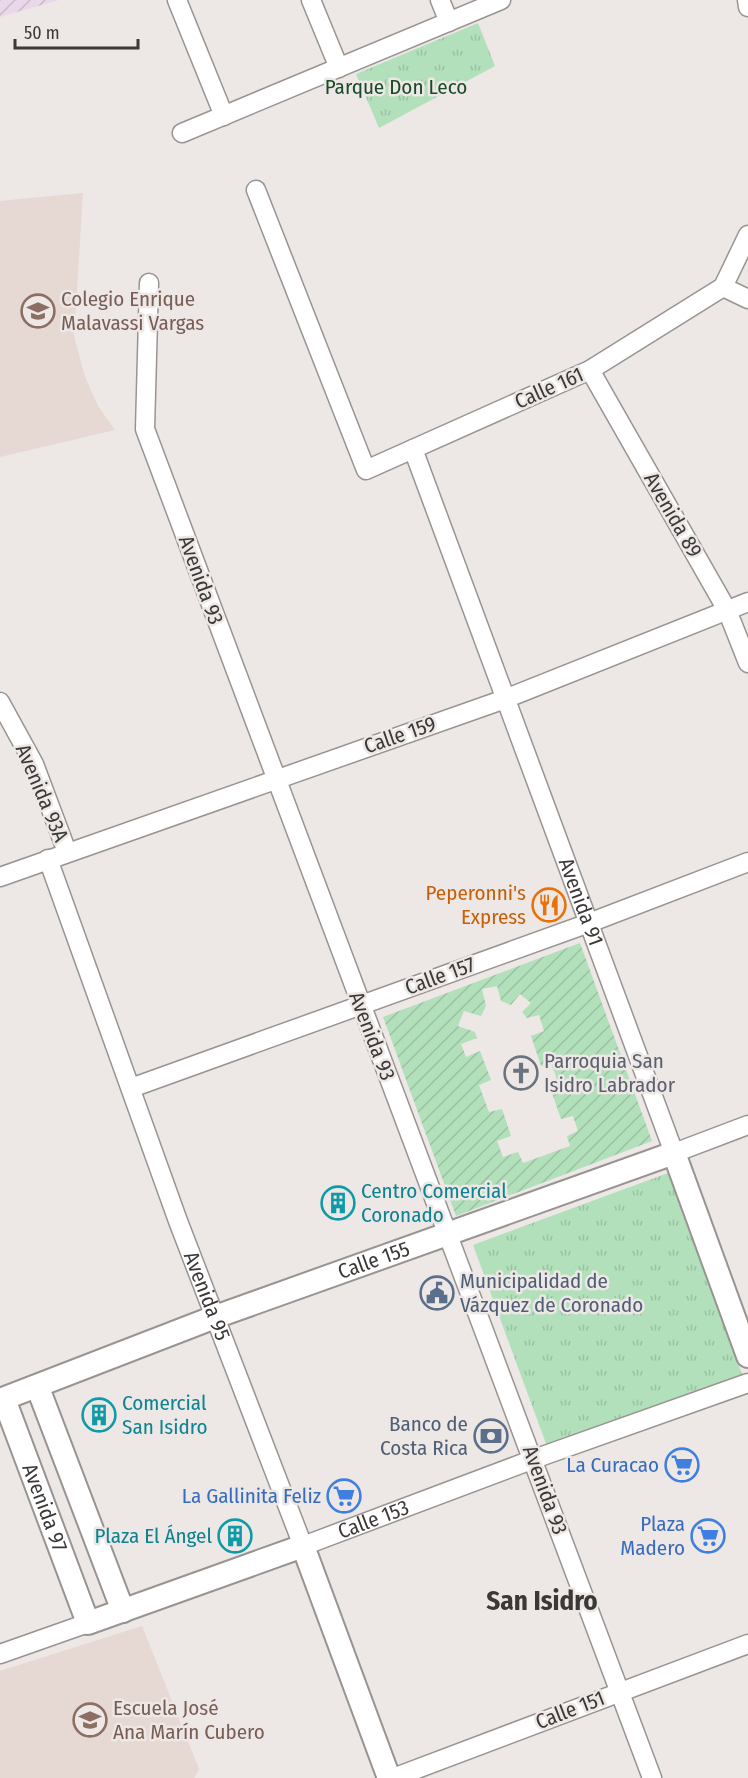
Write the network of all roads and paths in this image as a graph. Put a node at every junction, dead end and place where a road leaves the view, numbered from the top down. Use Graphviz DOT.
graph roads {
  1 [pos="177,0"];
  2 [pos="311,0"];
  3 [pos="440,0"];
  4 [pos="501,0"];
  5 [pos="747,0"];
  6 [pos="748,7"];
  7 [pos="449,22"];
  8 [pos="339,68"];
  9 [pos="224,116"];
  10 [pos="182,133"];
  11 [pos="256,190"];
  12 [pos="748,236"];
  13 [pos="149,283"];
  14 [pos="723,287"];
  15 [pos="748,299"];
  16 [pos="590,370"];
  17 [pos="413,449"];
  18 [pos="748,602"];
  19 [pos="727,610"];
  20 [pos="748,663"];
  21 [pos="505,699"];
  22 [pos="0,702"];
  23 [pos="274,778"];
  24 [pos="67,852"];
  25 [pos="48,859"];
  26 [pos="748,862"];
  27 [pos="0,877"];
  28 [pos="589,923"];
  29 [pos="360,1005"];
  30 [pos="131,1088"];
  31 [pos="748,1125"];
  32 [pos="674,1153"];
  33 [pos="448,1232"];
  34 [pos="215,1317"];
  35 [pos="748,1356"];
  36 [pos="748,1383"];
  37 [pos="38,1388"];
  38 [pos="1,1397"];
  39 [pos="534,1459"];
  40 [pos="303,1545"];
  41 [pos="123,1611"];
  42 [pos="88,1623"];
  43 [pos="748,1644"];
  44 [pos="0,1654"];
  45 [pos="620,1691"];
  46 [pos="391,1778"];
  47 [pos="652,1778"];
  1 -- 9 [label="street"];
  2 -- 8 [label="street"];
  3 -- 7 [label="street"];
  4 -- 7 [label="street"];
  5 -- 6 [label="street"];
  7 -- 8 [label="street"];
  8 -- 9 [label="street"];
  9 -- 10 [label="street"];
  11 -- 17 [label="street, Calle 161"];
  12 -- 14 [label="street"];
  13 -- 23 [label="street, Avenida 93"];
  14 -- 15 [label="street"];
  14 -- 16 [label="street, Calle 161"];
  16 -- 17 [label="street, Calle 161"];
  16 -- 19 [label="street, Avenida 89"];
  17 -- 21 [label="street, Avenida 91"];
  18 -- 19 [label="street, Calle 159"];
  19 -- 20 [label="street, Avenida 89"];
  19 -- 21 [label="street, Calle 159"];
  21 -- 23 [label="street, Calle 159"];
  21 -- 28 [label="street, Avenida 91"];
  22 -- 24 [label="street, Avenida 93A"];
  23 -- 24 [label="street, Calle 159"];
  23 -- 29 [label="street, Avenida 93"];
  24 -- 25 [label="street, Calle 159"];
  25 -- 27 [label="street"];
  25 -- 30 [label="street, Avenida 95"];
  26 -- 28 [label="street, Calle 157"];
  28 -- 29 [label="street, Calle 157"];
  28 -- 32 [label="street, Avenida 91"];
  29 -- 30 [label="street, Calle 157"];
  29 -- 33 [label="street, Avenida 93"];
  30 -- 34 [label="street, Avenida 95"];
  31 -- 32 [label="street, Calle 155"];
  32 -- 33 [label="main road, Calle 155"];
  32 -- 35 [label="main road, Avenida 91"];
  33 -- 34 [label="main road, Calle 155"];
  33 -- 39 [label="street, Avenida 93"];
  34 -- 37 [label="main road, Calle 155"];
  34 -- 40 [label="street, Avenida 95"];
  36 -- 39 [label="street, Calle 153"];
  37 -- 38 [label="main road, Calle 155"];
  37 -- 41 [label="main road, Avenida 97"];
  38 -- 42 [label="main road, Avenida 97"];
  39 -- 40 [label="street, Calle 153"];
  39 -- 45 [label="street, Avenida 93"];
  40 -- 41 [label="main road, Calle 153"];
  40 -- 46 [label="main road, Avenida 95"];
  41 -- 42 [label="main road, Calle 153"];
  42 -- 44 [label="street, Calle 153"];
  43 -- 45 [label="street, Calle 151"];
  45 -- 46 [label="street, Calle 151"];
  45 -- 47 [label="street, Avenida 93"];
}
